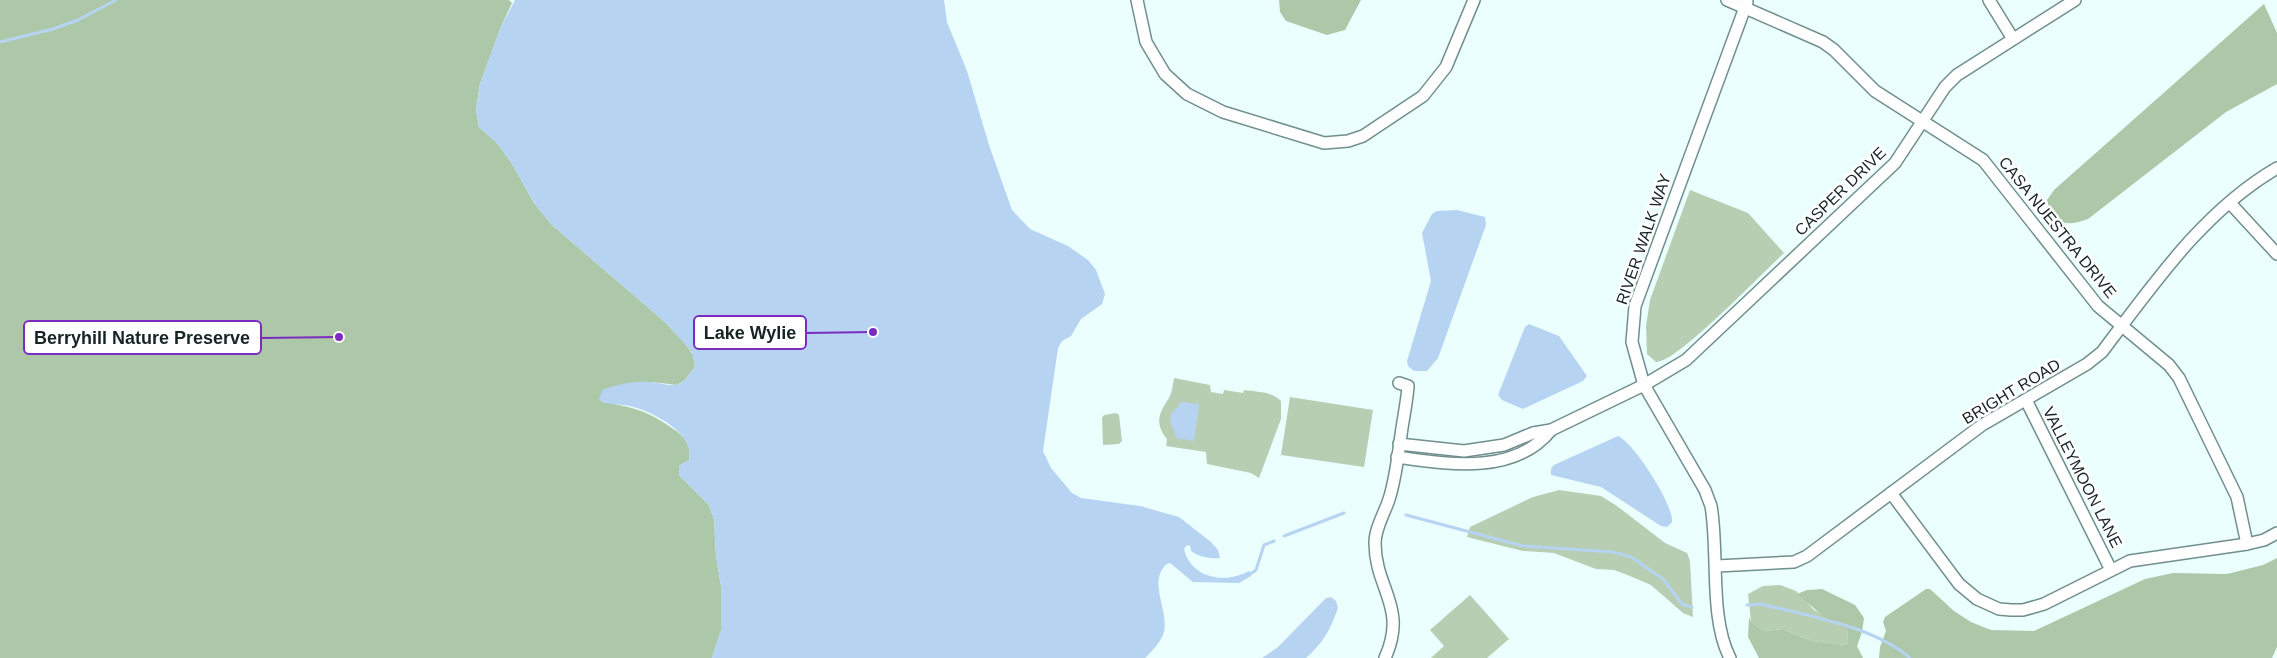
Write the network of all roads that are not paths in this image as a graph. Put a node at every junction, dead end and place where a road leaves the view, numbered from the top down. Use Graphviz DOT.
graph roads {
  1 [pos="1136,0"];
  2 [pos="1474,0"];
  3 [pos="1727,0"];
  4 [pos="1989,0"];
  5 [pos="2076,0"];
  6 [pos="1746,3"];
  7 [pos="2013,40"];
  8 [pos="1922,121"];
  9 [pos="2277,168"];
  10 [pos="2230,203"];
  11 [pos="2277,254"];
  12 [pos="2122,326"];
  13 [pos="1399,383"];
  14 [pos="1644,385"];
  15 [pos="2026,400"];
  16 [pos="1551,430"];
  17 [pos="1399,444"];
  18 [pos="1397,457"];
  19 [pos="1891,493"];
  20 [pos="2277,533"];
  21 [pos="2247,544"];
  22 [pos="1716,566"];
  23 [pos="2111,570"];
  24 [pos="1385,658"];
  25 [pos="1730,658"];
  1 -- 2 [label="street"];
  3 -- 6 [label="street, CASA NUESTRA DRIVE"];
  4 -- 7 [label="street"];
  5 -- 7 [label="street, CASPER DRIVE"];
  6 -- 8 [label="street, CASA NUESTRA DRIVE"];
  6 -- 14 [label="street, RIVER WALK WAY"];
  7 -- 8 [label="street, CASPER DRIVE"];
  8 -- 12 [label="street, CASA NUESTRA DRIVE"];
  8 -- 14 [label="street, CASPER DRIVE"];
  9 -- 10 [label="street, BRIGHT ROAD"];
  10 -- 11 [label="street"];
  10 -- 12 [label="street, BRIGHT ROAD"];
  12 -- 15 [label="street, BRIGHT ROAD"];
  12 -- 21 [label="street, CASA NUESTRA DRIVE"];
  13 -- 17 [label="street"];
  14 -- 16 [label="street, CASPER DRIVE"];
  14 -- 22 [label="street, RIVER WALK WAY"];
  15 -- 19 [label="street, BRIGHT ROAD"];
  15 -- 23 [label="street, VALLEYMOON LANE"];
  16 -- 17 [label="street"];
  16 -- 18 [label="street"];
  17 -- 18 [label="street"];
  18 -- 24 [label="street"];
  19 -- 22 [label="street, BRIGHT ROAD"];
  19 -- 23 [label="street"];
  20 -- 21 [label="street"];
  21 -- 23 [label="street"];
  22 -- 25 [label="street, RIVER WALK WAY"];
}
